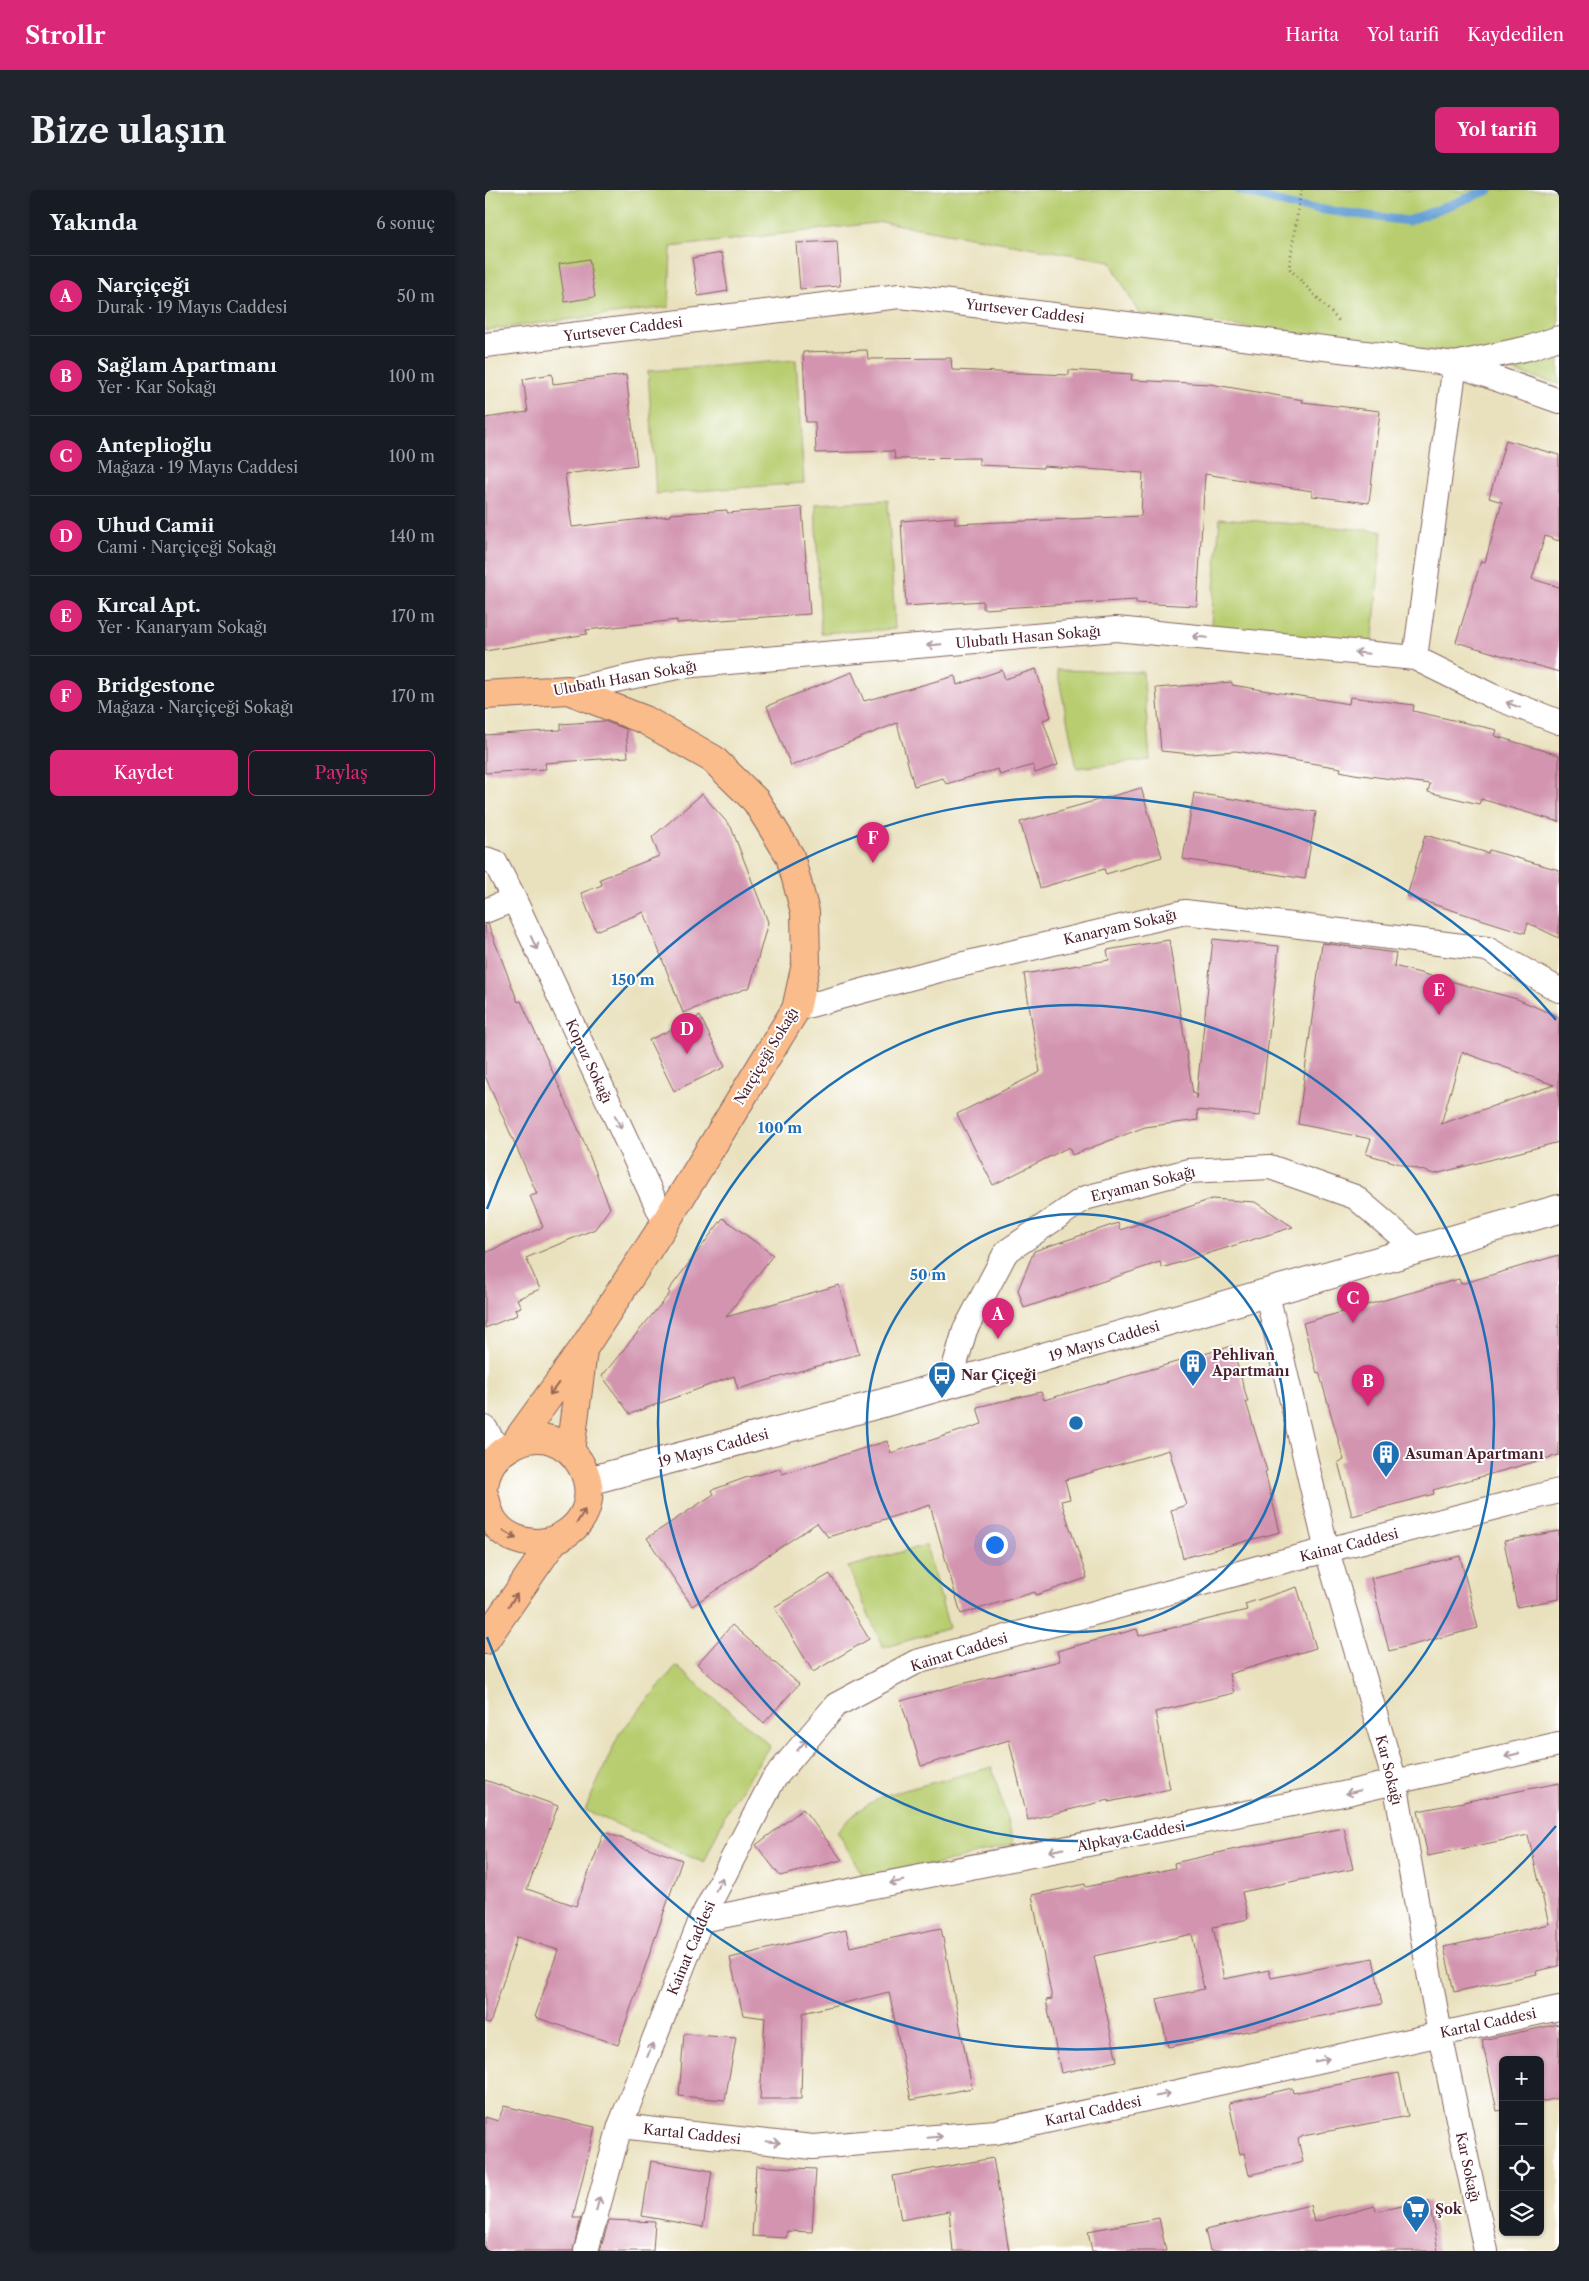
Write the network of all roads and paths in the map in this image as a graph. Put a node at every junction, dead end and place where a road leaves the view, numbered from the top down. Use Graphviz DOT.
graph roads {
  1 [pos="1301,190"];
  2 [pos="1559,338"];
  3 [pos="485,345"];
  4 [pos="1371,354"];
  5 [pos="1455,364"];
  6 [pos="1559,401"];
  7 [pos="1415,658"];
  8 [pos="568,690"];
  9 [pos="485,695"];
  10 [pos="1559,722"];
  11 [pos="485,860"];
  12 [pos="514,898"];
  13 [pos="485,911"];
  14 [pos="1559,990"];
  15 [pos="796,1008"];
  16 [pos="1559,1209"];
  17 [pos="665,1223"];
  18 [pos="1417,1251"];
  19 [pos="1267,1294"];
  20 [pos="583,1349"];
  21 [pos="949,1385"];
  22 [pos="485,1428"];
  23 [pos="508,1448"];
  24 [pos="570,1451"];
  25 [pos="485,1481"];
  26 [pos="588,1481"];
  27 [pos="1559,1492"];
  28 [pos="486,1507"];
  29 [pos="554,1540"];
  30 [pos="1327,1550"];
  31 [pos="485,1640"];
  32 [pos="1559,1744"];
  33 [pos="1395,1782"];
  34 [pos="701,1920"];
  35 [pos="1559,2008"];
  36 [pos="1440,2034"];
  37 [pos="620,2126"];
  38 [pos="585,2251"];
  39 [pos="1486,2251"];
  1 -- 4 [label="path"];
  2 -- 5 [label="street"];
  3 -- 4 [label="street, Yurtsever Caddesi"];
  4 -- 5 [label="street, Yurtsever Caddesi"];
  5 -- 6 [label="street, Yurtsever Caddesi"];
  5 -- 7 [label="street"];
  7 -- 8 [label="street, Ulubatlı Hasan Sokağı, one-way"];
  10 -- 7 [label="street, Ulubatlı Hasan Sokağı, one-way"];
  8 -- 9 [label="main road, Ulubatlı Hasan Sokağı"];
  8 -- 15 [label="main road, Narçiçeği Sokağı"];
  11 -- 12 [label="street, Kopuz Sokağı"];
  12 -- 13 [label="street"];
  12 -- 17 [label="street, Kopuz Sokağı, one-way"];
  14 -- 15 [label="street, Kanaryam Sokağı"];
  15 -- 17 [label="main road, Narçiçeği Sokağı"];
  16 -- 18 [label="street, 19 Mayıs Caddesi"];
  17 -- 20 [label="main road, Narçiçeği Sokağı"];
  18 -- 19 [label="street, 19 Mayıs Caddesi"];
  18 -- 21 [label="street, Eryaman Sokağı"];
  19 -- 21 [label="street, 19 Mayıs Caddesi"];
  19 -- 30 [label="street, Kar Sokağı"];
  20 -- 23 [label="main road, Narçiçeği Sokağı, one-way"];
  20 -- 24 [label="main road, Narçiçeği Sokağı"];
  21 -- 26 [label="street, 19 Mayıs Caddesi"];
  22 -- 23 [label="street"];
  23 -- 24 [label="main road"];
  23 -- 25 [label="main road, Narçiçeği Sokağı"];
  24 -- 26 [label="main road"];
  29 -- 26 [label="main road, one-way"];
  27 -- 30 [label="street, Kainat Caddesi"];
  28 -- 29 [label="main road, one-way"];
  31 -- 29 [label="main road, one-way"];
  30 -- 33 [label="street, Kar Sokağı"];
  34 -- 30 [label="street, Kainat Caddesi, one-way"];
  32 -- 33 [label="street, Alpkaya Caddesi, one-way"];
  33 -- 34 [label="street, Alpkaya Caddesi, one-way"];
  33 -- 36 [label="street, Kar Sokağı"];
  37 -- 34 [label="street, Kainat Caddesi, one-way"];
  35 -- 36 [label="street, Kartal Caddesi"];
  37 -- 36 [label="street, Kartal Caddesi, one-way"];
  36 -- 39 [label="street, Kar Sokağı"];
  38 -- 37 [label="street, Kainat Caddesi, one-way"];
}
